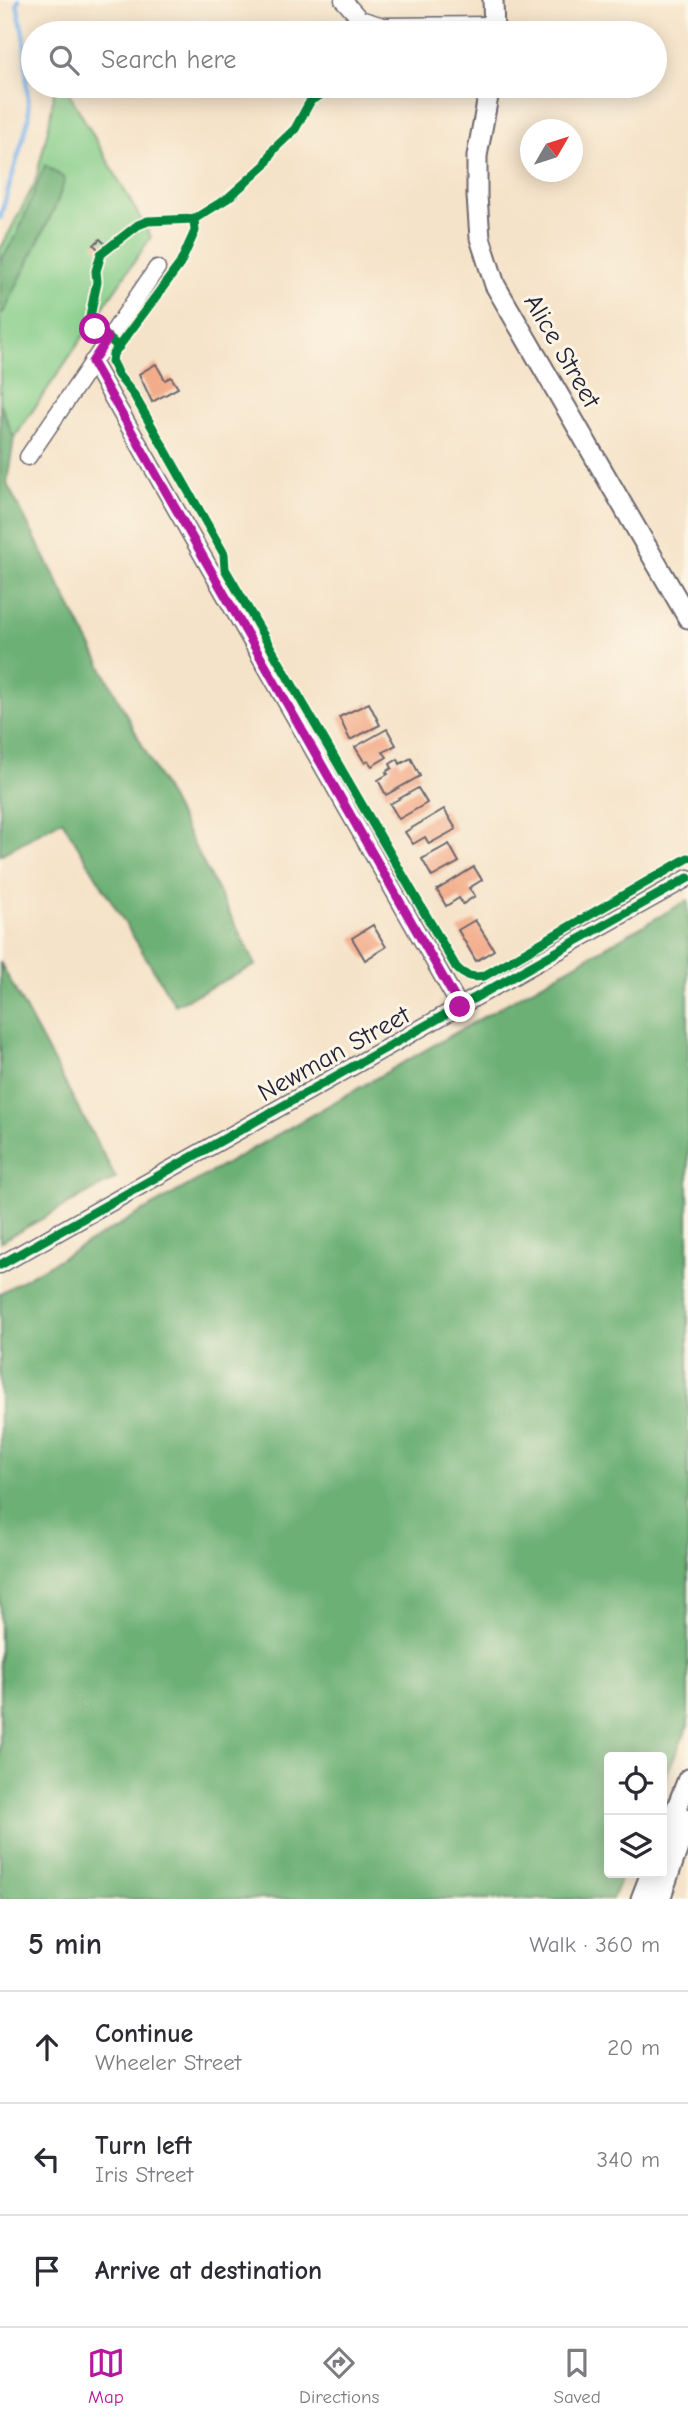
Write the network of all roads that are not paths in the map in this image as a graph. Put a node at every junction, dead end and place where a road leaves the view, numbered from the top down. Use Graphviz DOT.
graph roads {
  1 [pos="343,0"];
  2 [pos="493,0"];
  3 [pos="367,21"];
  4 [pos="494,21"];
  5 [pos="489,98"];
  6 [pos="157,268"];
  7 [pos="92,362"];
  8 [pos="28,457"];
  9 [pos="688,618"];
  10 [pos="688,878"];
  11 [pos="460,1007"];
  12 [pos="0,1265"];
  13 [pos="688,1779"];
  14 [pos="688,1819"];
  15 [pos="667,1832"];
  16 [pos="649,1878"];
  17 [pos="641,1899"];
  18 [pos="660,1899"];
  1 -- 3 [label="street"];
  2 -- 4 [label="street"];
  5 -- 9 [label="street, Alice Street"];
  6 -- 7 [label="street"];
  7 -- 8 [label="street"];
  7 -- 11 [label="street"];
  10 -- 11 [label="street, Newman Street"];
  11 -- 12 [label="street, Newman Street"];
  13 -- 15 [label="street"];
  14 -- 18 [label="street"];
  16 -- 17 [label="street"];
}
